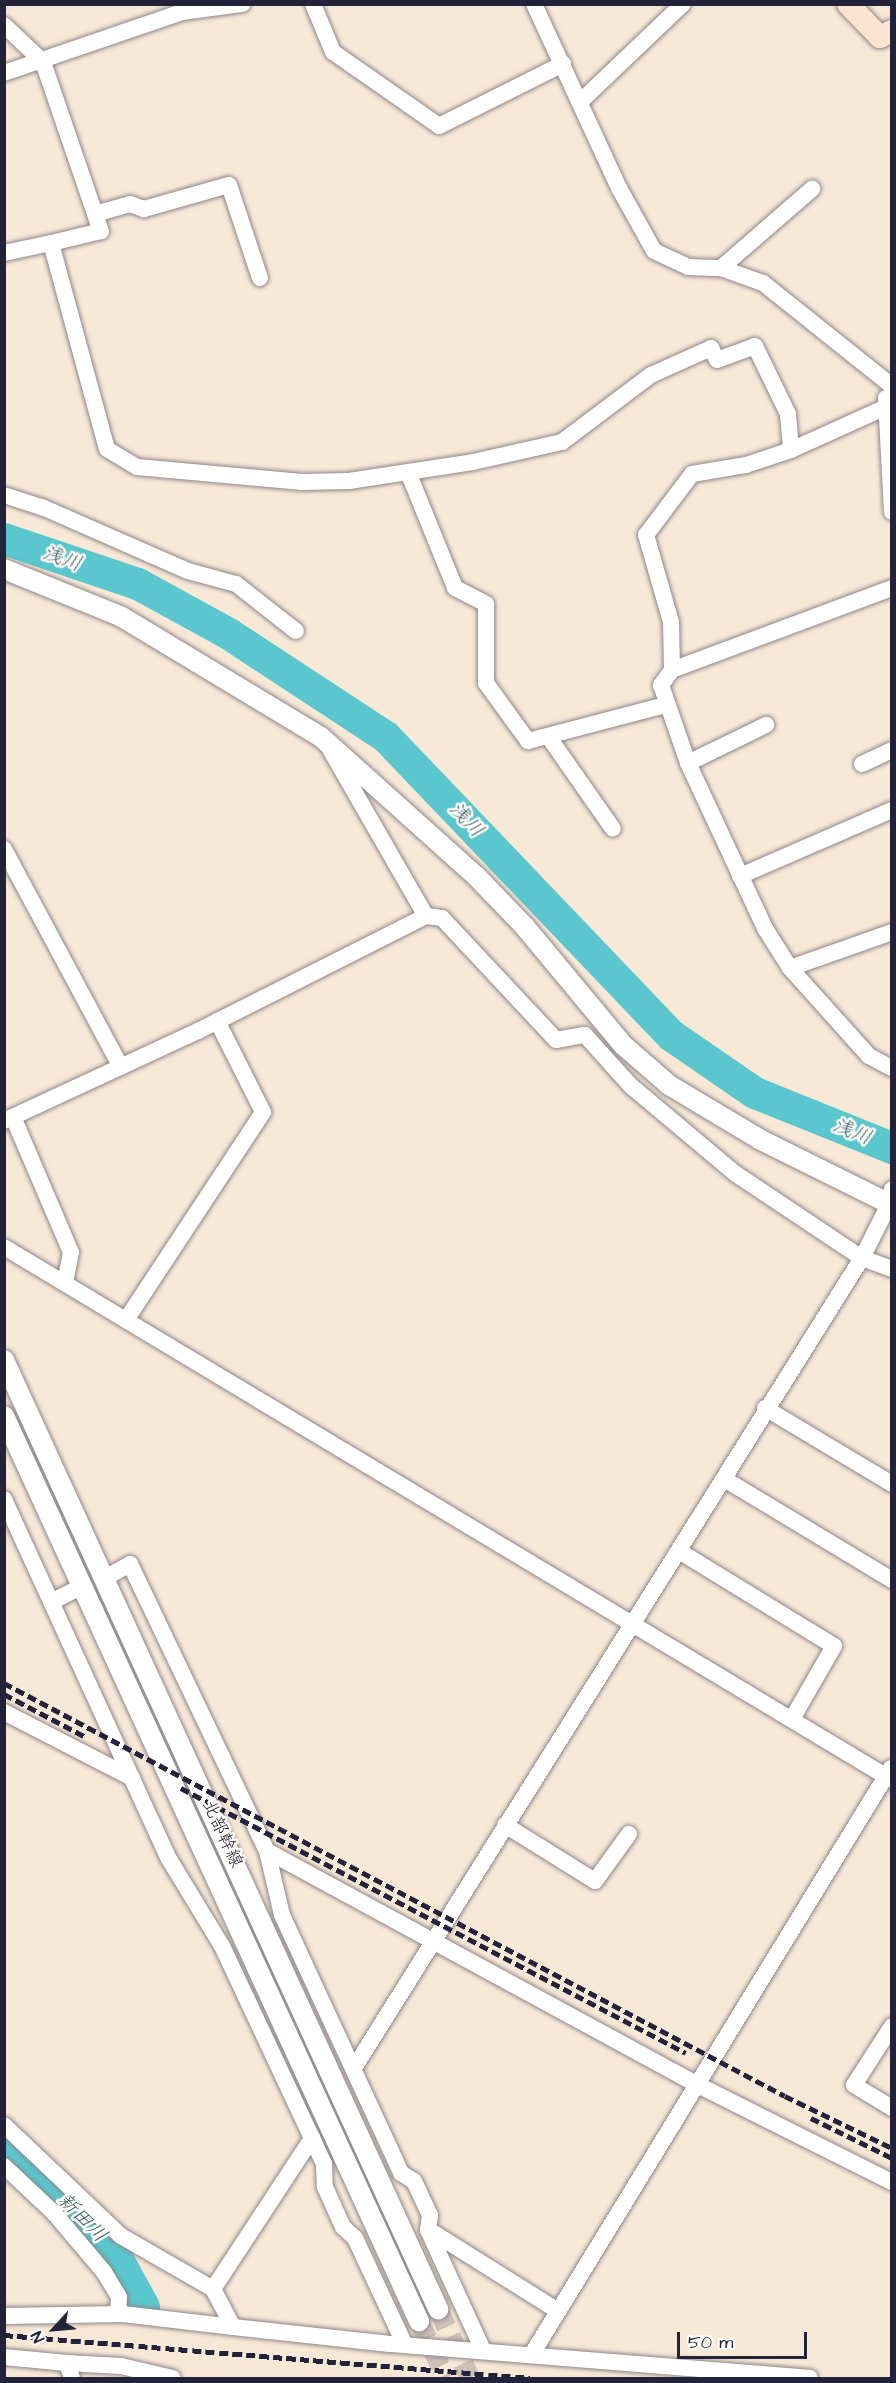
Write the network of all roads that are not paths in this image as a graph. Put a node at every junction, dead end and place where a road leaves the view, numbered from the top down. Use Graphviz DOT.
graph roads {
  1 [pos="242,4"];
  2 [pos="313,4"];
  3 [pos="534,4"];
  4 [pos="682,4"];
  5 [pos="848,4"];
  6 [pos="4,25"];
  7 [pos="888,39"];
  8 [pos="43,62"];
  9 [pos="563,64"];
  10 [pos="4,73"];
  11 [pos="580,102"];
  12 [pos="812,189"];
  13 [pos="95,214"];
  14 [pos="51,243"];
  15 [pos="4,253"];
  16 [pos="721,268"];
  17 [pos="260,278"];
  18 [pos="889,386"];
  19 [pos="884,408"];
  20 [pos="791,450"];
  21 [pos="408,472"];
  22 [pos="4,495"];
  23 [pos="891,512"];
  24 [pos="4,568"];
  25 [pos="891,588"];
  26 [pos="296,631"];
  27 [pos="672,670"];
  28 [pos="665,705"];
  29 [pos="766,725"];
  30 [pos="548,736"];
  31 [pos="324,738"];
  32 [pos="891,750"];
  33 [pos="688,763"];
  34 [pos="862,764"];
  35 [pos="891,810"];
  36 [pos="613,829"];
  37 [pos="4,849"];
  38 [pos="740,876"];
  39 [pos="426,916"];
  40 [pos="891,932"];
  41 [pos="790,968"];
  42 [pos="217,1021"];
  43 [pos="646,1066"];
  44 [pos="121,1067"];
  45 [pos="891,1068"];
  46 [pos="631,1086"];
  47 [pos="9,1119"];
  48 [pos="891,1200"];
  49 [pos="4,1247"];
  50 [pos="862,1258"];
  51 [pos="891,1269"];
  52 [pos="65,1283"];
  53 [pos="126,1320"];
  54 [pos="4,1360"];
  55 [pos="765,1408"];
  56 [pos="4,1416"];
  57 [pos="726,1480"];
  58 [pos="891,1484"];
  59 [pos="4,1499"];
  60 [pos="679,1551"];
  61 [pos="103,1579"];
  62 [pos="891,1580"];
  63 [pos="83,1586"];
  64 [pos="53,1601"];
  65 [pos="632,1622"];
  66 [pos="4,1712"];
  67 [pos="792,1719"];
  68 [pos="890,1774"];
  69 [pos="132,1778"];
  70 [pos="505,1825"];
  71 [pos="629,1834"];
  72 [pos="267,1851"];
  73 [pos="432,1941"];
  74 [pos="891,2026"];
  75 [pos="354,2068"];
  76 [pos="696,2084"];
  77 [pos="891,2108"];
  78 [pos="4,2125"];
  79 [pos="312,2138"];
  80 [pos="4,2166"];
  81 [pos="891,2182"];
  82 [pos="428,2230"];
  83 [pos="213,2289"];
  84 [pos="438,2309"];
  85 [pos="558,2312"];
  86 [pos="121,2314"];
  87 [pos="4,2316"];
  88 [pos="419,2321"];
  89 [pos="234,2327"];
  90 [pos="405,2345"];
  91 [pos="483,2350"];
  92 [pos="532,2354"];
  93 [pos="4,2357"];
  94 [pos="70,2371"];
  95 [pos="173,2379"];
  96 [pos="810,2379"];
  1 -- 8 [label="street"];
  2 -- 9 [label="street"];
  3 -- 9 [label="street"];
  4 -- 11 [label="street"];
  5 -- 7 [label="main road"];
  6 -- 8 [label="street"];
  8 -- 10 [label="street"];
  8 -- 13 [label="street"];
  9 -- 11 [label="street"];
  11 -- 16 [label="street"];
  12 -- 16 [label="street"];
  13 -- 14 [label="street"];
  13 -- 17 [label="street"];
  14 -- 15 [label="street"];
  14 -- 21 [label="street"];
  16 -- 18 [label="street"];
  18 -- 19 [label="street"];
  19 -- 20 [label="street"];
  19 -- 23 [label="street"];
  20 -- 21 [label="street"];
  20 -- 27 [label="street"];
  21 -- 30 [label="street"];
  22 -- 26 [label="street"];
  24 -- 31 [label="street"];
  25 -- 27 [label="street"];
  27 -- 28 [label="street"];
  28 -- 30 [label="street"];
  28 -- 33 [label="street"];
  29 -- 33 [label="street"];
  30 -- 36 [label="street"];
  31 -- 39 [label="street"];
  31 -- 43 [label="street"];
  32 -- 34 [label="street"];
  33 -- 38 [label="street"];
  35 -- 38 [label="street"];
  37 -- 44 [label="street"];
  38 -- 41 [label="street"];
  39 -- 42 [label="street"];
  39 -- 46 [label="street"];
  40 -- 41 [label="street"];
  41 -- 45 [label="street"];
  42 -- 44 [label="street"];
  42 -- 53 [label="street"];
  43 -- 46 [label="street"];
  43 -- 48 [label="street"];
  44 -- 47 [label="street"];
  46 -- 50 [label="street"];
  47 -- 52 [label="street"];
  48 -- 50 [label="street"];
  49 -- 52 [label="street"];
  50 -- 51 [label="street"];
  50 -- 55 [label="street"];
  52 -- 53 [label="street"];
  53 -- 65 [label="street"];
  54 -- 61 [label="street, 北部幹線"];
  55 -- 57 [label="street"];
  55 -- 58 [label="street"];
  56 -- 63 [label="street, 北部幹線"];
  57 -- 60 [label="street"];
  57 -- 62 [label="street"];
  59 -- 64 [label="street"];
  60 -- 65 [label="street"];
  60 -- 67 [label="street"];
  61 -- 72 [label="street"];
  61 -- 84 [label="street, 北部幹線"];
  63 -- 64 [label="street"];
  63 -- 88 [label="street, 北部幹線"];
  64 -- 69 [label="street"];
  65 -- 67 [label="street"];
  65 -- 70 [label="street"];
  66 -- 69 [label="street"];
  67 -- 68 [label="street"];
  68 -- 76 [label="street"];
  69 -- 79 [label="street"];
  70 -- 71 [label="street"];
  70 -- 73 [label="street"];
  72 -- 73 [label="street"];
  72 -- 75 [label="street"];
  73 -- 75 [label="street"];
  73 -- 76 [label="street"];
  74 -- 77 [label="street"];
  75 -- 82 [label="street"];
  76 -- 81 [label="street"];
  76 -- 85 [label="street"];
  78 -- 83 [label="street"];
  79 -- 83 [label="street"];
  79 -- 90 [label="street"];
  80 -- 86 [label="street"];
  82 -- 85 [label="street"];
  82 -- 91 [label="street"];
  83 -- 89 [label="street"];
  85 -- 92 [label="street"];
  86 -- 87 [label="street"];
  86 -- 89 [label="street"];
  89 -- 90 [label="street"];
  90 -- 91 [label="street"];
  91 -- 92 [label="street"];
  92 -- 96 [label="street"];
  93 -- 94 [label="street"];
  94 -- 95 [label="street"];
}
